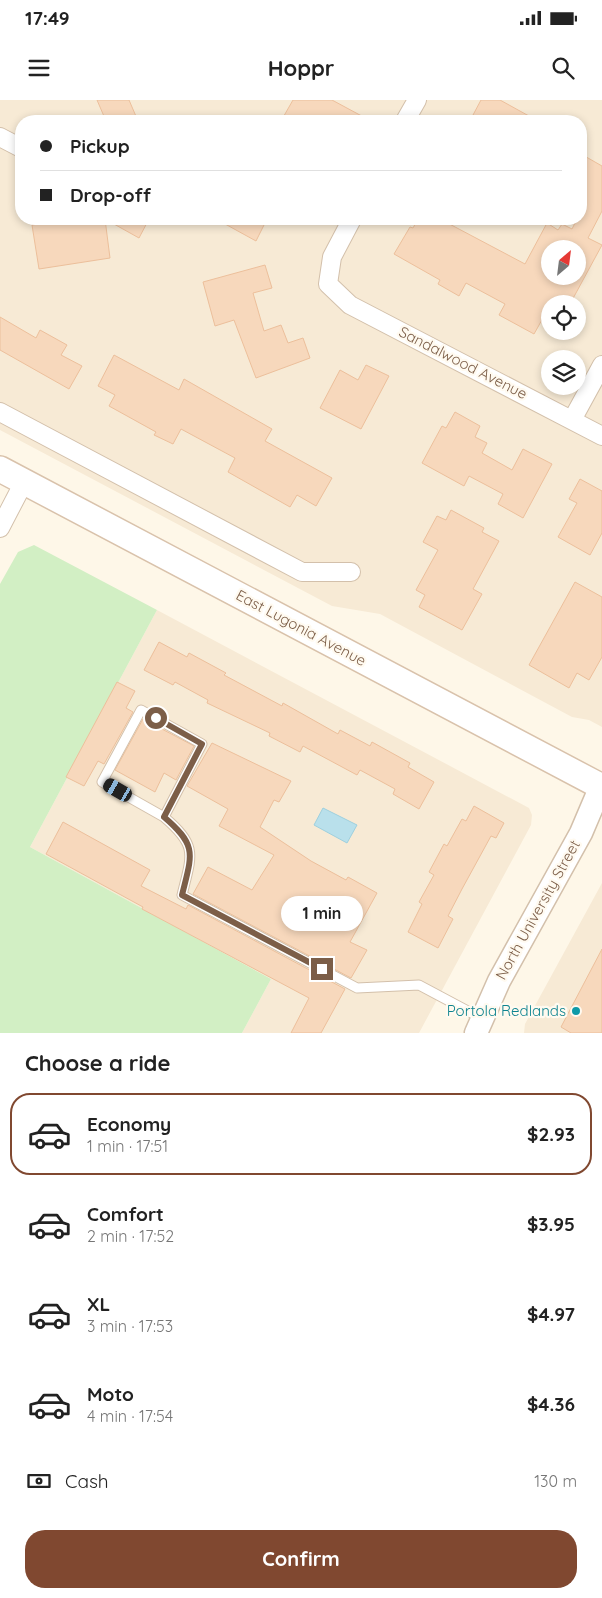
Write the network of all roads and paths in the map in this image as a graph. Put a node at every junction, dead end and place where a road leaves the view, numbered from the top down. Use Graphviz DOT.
graph roads {
  1 [pos="416,100"];
  2 [pos="408,115"];
  3 [pos="0,137"];
  4 [pos="15,145"];
  5 [pos="349,225"];
  6 [pos="602,365"];
  7 [pos="0,412"];
  8 [pos="572,420"];
  9 [pos="602,436"];
  10 [pos="0,469"];
  11 [pos="24,482"];
  12 [pos="0,528"];
  13 [pos="351,572"];
  14 [pos="602,786"];
  15 [pos="164,817"];
  16 [pos="479,1026"];
  1 -- 2 [label="street"];
  3 -- 4 [label="street"];
  5 -- 8 [label="street, Sandalwood Avenue"];
  6 -- 8 [label="street"];
  7 -- 13 [label="street"];
  8 -- 9 [label="street, Sandalwood Avenue"];
  10 -- 11 [label="main road, East Lugonia Avenue"];
  11 -- 12 [label="street"];
  11 -- 14 [label="main road, East Lugonia Avenue"];
  14 -- 16 [label="street, North University Street"];
  15 -- 15 [label="lane"];
  15 -- 16 [label="lane"];
}
